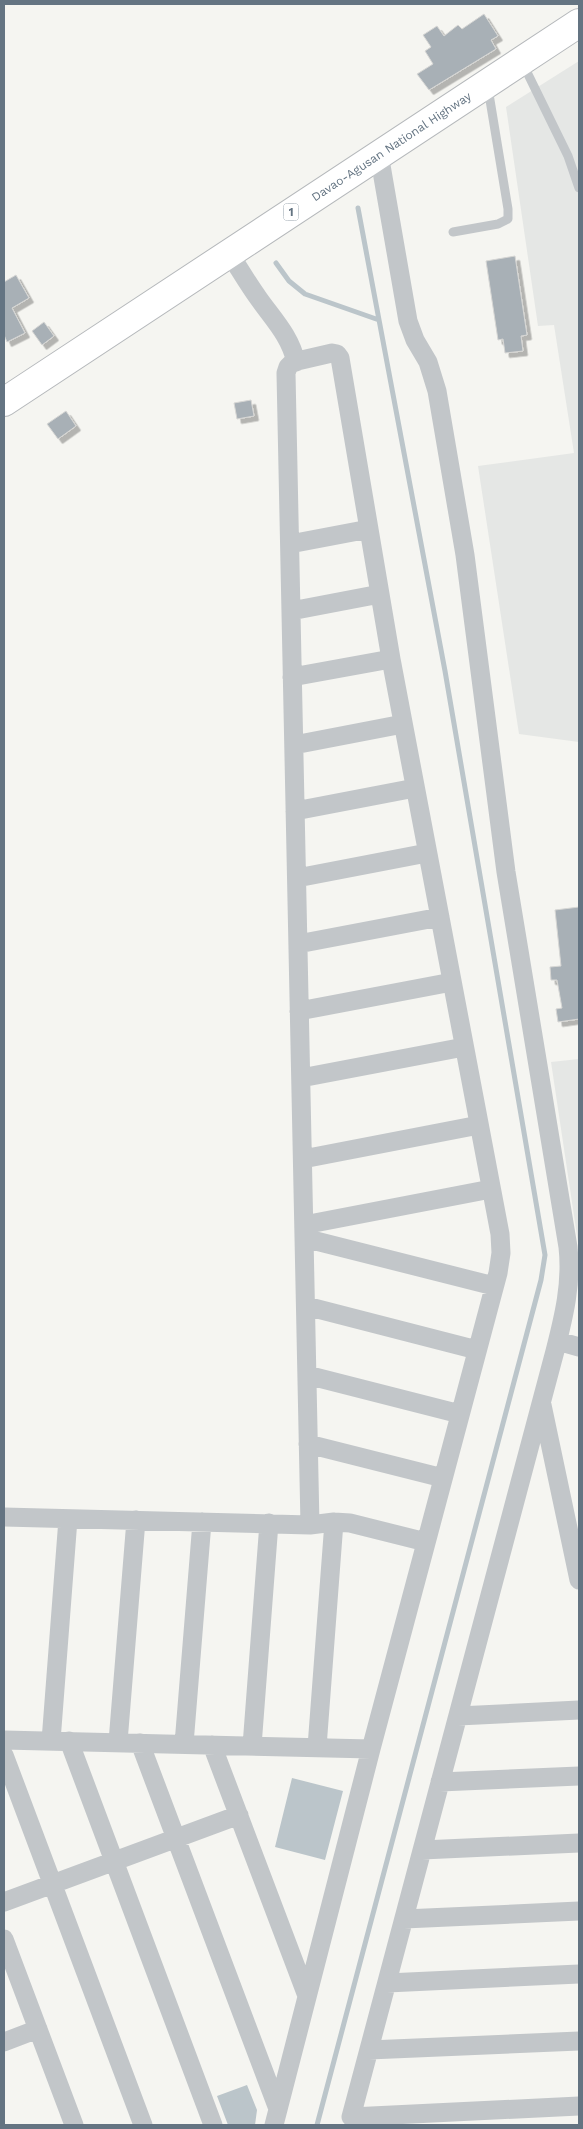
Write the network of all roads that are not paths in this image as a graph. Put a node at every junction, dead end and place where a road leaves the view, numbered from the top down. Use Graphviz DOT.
graph roads {
  1 [pos="579,23"];
  2 [pos="521,60"];
  3 [pos="487,83"];
  4 [pos="379,154"];
  5 [pos="579,188"];
  6 [pos="453,232"];
  7 [pos="229,253"];
  8 [pos="296,362"];
  9 [pos="4,402"];
  10 [pos="369,529"];
  11 [pos="290,544"];
  12 [pos="380,594"];
  13 [pos="291,611"];
  14 [pos="391,658"];
  15 [pos="292,677"];
  16 [pos="403,724"];
  17 [pos="294,745"];
  18 [pos="415,788"];
  19 [pos="295,811"];
  20 [pos="427,853"];
  21 [pos="296,878"];
  22 [pos="440,917"];
  23 [pos="298,944"];
  24 [pos="452,982"];
  25 [pos="299,1011"];
  26 [pos="464,1047"];
  27 [pos="301,1078"];
  28 [pos="479,1125"];
  29 [pos="303,1158"];
  30 [pos="491,1189"];
  31 [pos="304,1232"];
  32 [pos="494,1286"];
  33 [pos="306,1306"];
  34 [pos="558,1341"];
  35 [pos="579,1348"];
  36 [pos="477,1350"];
  37 [pos="307,1375"];
  38 [pos="541,1402"];
  39 [pos="460,1414"];
  40 [pos="308,1444"];
  41 [pos="443,1478"];
  42 [pos="4,1517"];
  43 [pos="68,1519"];
  44 [pos="136,1520"];
  45 [pos="202,1522"];
  46 [pos="334,1522"];
  47 [pos="269,1524"];
  48 [pos="310,1524"];
  49 [pos="426,1542"];
  50 [pos="579,1580"];
  51 [pos="579,1710"];
  52 [pos="458,1716"];
  53 [pos="4,1740"];
  54 [pos="60,1741"];
  55 [pos="118,1742"];
  56 [pos="140,1743"];
  57 [pos="184,1744"];
  58 [pos="212,1745"];
  59 [pos="252,1746"];
  60 [pos="317,1747"];
  61 [pos="371,1748"];
  62 [pos="4,1755"];
  63 [pos="579,1776"];
  64 [pos="440,1782"];
  65 [pos="239,1815"];
  66 [pos="176,1838"];
  67 [pos="579,1843"];
  68 [pos="422,1850"];
  69 [pos="114,1861"];
  70 [pos="52,1884"];
  71 [pos="4,1902"];
  72 [pos="579,1911"];
  73 [pos="404,1919"];
  74 [pos="4,1939"];
  75 [pos="579,1974"];
  76 [pos="387,1983"];
  77 [pos="307,1996"];
  78 [pos="38,2029"];
  79 [pos="579,2041"];
  80 [pos="4,2042"];
  81 [pos="369,2050"];
  82 [pos="579,2106"];
  83 [pos="276,2117"];
  84 [pos="74,2125"];
  85 [pos="143,2125"];
  86 [pos="214,2125"];
  1 -- 2 [label="highway, Davao-Agusan National Highway / 1"];
  2 -- 3 [label="highway, Davao-Agusan National Highway / 1"];
  2 -- 5 [label="lane"];
  3 -- 4 [label="highway, Davao-Agusan National Highway / 1"];
  3 -- 6 [label="lane"];
  4 -- 7 [label="highway, Davao-Agusan National Highway / 1"];
  4 -- 34 [label="street"];
  7 -- 8 [label="street"];
  7 -- 9 [label="highway, Davao-Agusan National Highway / 1"];
  8 -- 10 [label="street"];
  8 -- 11 [label="street"];
  10 -- 11 [label="street"];
  10 -- 12 [label="street"];
  11 -- 13 [label="street"];
  12 -- 13 [label="street"];
  12 -- 14 [label="street"];
  13 -- 15 [label="street"];
  14 -- 15 [label="street"];
  14 -- 16 [label="street"];
  15 -- 17 [label="street"];
  16 -- 17 [label="street"];
  16 -- 18 [label="street"];
  17 -- 19 [label="street"];
  18 -- 19 [label="street"];
  18 -- 20 [label="street"];
  19 -- 21 [label="street"];
  20 -- 21 [label="street"];
  20 -- 22 [label="street"];
  21 -- 23 [label="street"];
  22 -- 23 [label="street"];
  22 -- 24 [label="street"];
  23 -- 25 [label="street"];
  24 -- 25 [label="street"];
  24 -- 26 [label="street"];
  25 -- 27 [label="street"];
  26 -- 27 [label="street"];
  26 -- 28 [label="street"];
  27 -- 29 [label="street"];
  28 -- 29 [label="street"];
  28 -- 30 [label="street"];
  29 -- 31 [label="street"];
  30 -- 31 [label="street"];
  30 -- 32 [label="street"];
  31 -- 32 [label="street"];
  31 -- 33 [label="street"];
  32 -- 36 [label="street"];
  33 -- 36 [label="street"];
  33 -- 37 [label="street"];
  34 -- 35 [label="street"];
  34 -- 38 [label="street"];
  36 -- 39 [label="street"];
  37 -- 39 [label="street"];
  37 -- 40 [label="street"];
  38 -- 50 [label="street"];
  38 -- 52 [label="street"];
  39 -- 41 [label="street"];
  40 -- 41 [label="street"];
  40 -- 48 [label="street"];
  41 -- 49 [label="street"];
  42 -- 43 [label="street"];
  43 -- 44 [label="street"];
  43 -- 54 [label="street"];
  44 -- 45 [label="street"];
  44 -- 55 [label="street"];
  45 -- 47 [label="street"];
  45 -- 57 [label="street"];
  46 -- 48 [label="street"];
  46 -- 49 [label="street"];
  46 -- 60 [label="street"];
  47 -- 48 [label="street"];
  47 -- 59 [label="street"];
  49 -- 61 [label="street"];
  51 -- 52 [label="street"];
  52 -- 64 [label="street"];
  53 -- 54 [label="street"];
  54 -- 55 [label="street"];
  54 -- 69 [label="street"];
  55 -- 56 [label="street"];
  56 -- 57 [label="street"];
  56 -- 66 [label="street"];
  57 -- 58 [label="street"];
  58 -- 59 [label="street"];
  58 -- 65 [label="street"];
  59 -- 60 [label="street"];
  60 -- 61 [label="street"];
  61 -- 77 [label="street"];
  62 -- 70 [label="street"];
  63 -- 64 [label="street"];
  64 -- 68 [label="street"];
  65 -- 66 [label="street"];
  65 -- 77 [label="street"];
  66 -- 69 [label="street"];
  66 -- 83 [label="street"];
  67 -- 68 [label="street"];
  68 -- 73 [label="street"];
  69 -- 70 [label="street"];
  69 -- 86 [label="street"];
  70 -- 71 [label="street"];
  70 -- 85 [label="street"];
  72 -- 73 [label="street"];
  73 -- 76 [label="street"];
  74 -- 78 [label="street"];
  75 -- 76 [label="street"];
  76 -- 81 [label="street"];
  77 -- 83 [label="street"];
  78 -- 80 [label="street"];
  78 -- 84 [label="street"];
  79 -- 81 [label="street"];
  81 -- 82 [label="street"];
}
